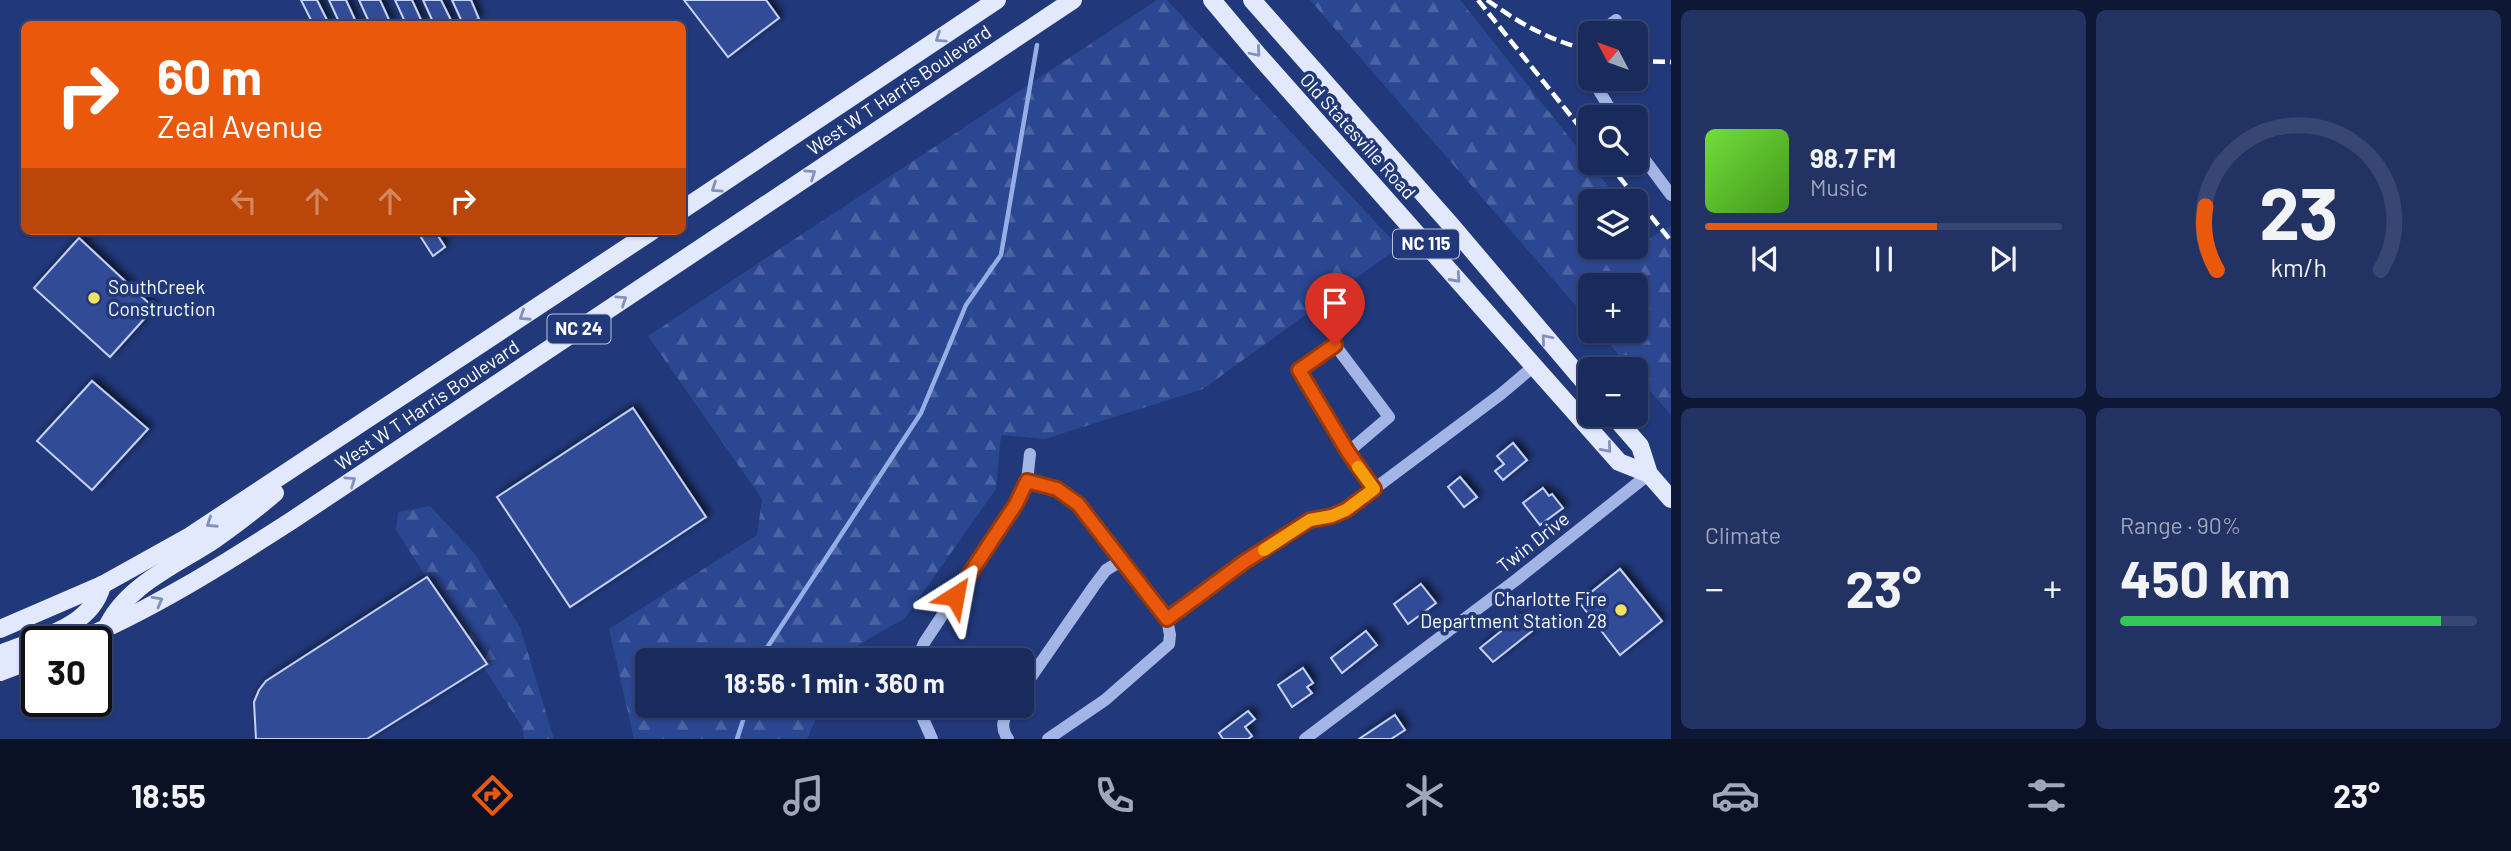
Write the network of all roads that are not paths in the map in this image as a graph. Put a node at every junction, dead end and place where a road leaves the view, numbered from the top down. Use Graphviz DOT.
graph roads {
  1 [pos="997,0"];
  2 [pos="1073,0"];
  3 [pos="1212,0"];
  4 [pos="1252,0"];
  5 [pos="1648,164"];
  6 [pos="1671,195"];
  7 [pos="686,207"];
  8 [pos="646,235"];
  9 [pos="1534,366"];
  10 [pos="1578,375"];
  11 [pos="1623,427"];
  12 [pos="338,439"];
  13 [pos="1348,452"];
  14 [pos="1030,454"];
  15 [pos="1649,474"];
  16 [pos="1027,481"];
  17 [pos="1374,489"];
  18 [pos="1671,499"];
  19 [pos="1121,561"];
  20 [pos="102,585"];
  21 [pos="1167,619"];
  22 [pos="107,626"];
  23 [pos="112,626"];
  24 [pos="0,629"];
  25 [pos="922,648"];
  26 [pos="0,654"];
  27 [pos="21,664"];
  28 [pos="0,672"];
  29 [pos="1034,673"];
  30 [pos="923,718"];
  31 [pos="1006,718"];
  32 [pos="932,739"];
  33 [pos="1008,739"];
  34 [pos="1048,739"];
  35 [pos="1304,739"];
  1 -- 7 [label="main road, West W T Harris Boulevard, one-way"];
  23 -- 2 [label="main road, West W T Harris Boulevard / NC 24, one-way"];
  3 -- 9 [label="main road, Old Statesville Road / NC 115, one-way"];
  10 -- 4 [label="main road, Old Statesville Road / NC 115, one-way"];
  5 -- 6 [label="street"];
  8 -- 12 [label="main road, West W T Harris Boulevard / NC 24, one-way"];
  9 -- 15 [label="main road, Old Statesville Road / NC 115, one-way"];
  9 -- 17 [label="street"];
  11 -- 15 [label="main road, Old Statesville Road / NC 115"];
  12 -- 20 [label="main road, West W T Harris Boulevard / NC 24, one-way"];
  12 -- 22 [label="main road"];
  13 -- 13 [label="street"];
  13 -- 17 [label="street"];
  14 -- 16 [label="street"];
  15 -- 18 [label="main road, Old Statesville Road / NC 115"];
  15 -- 35 [label="street, Twin Drive"];
  16 -- 19 [label="street"];
  16 -- 25 [label="street"];
  17 -- 21 [label="street"];
  19 -- 21 [label="street"];
  19 -- 29 [label="street"];
  20 -- 24 [label="main road, West W T Harris Boulevard / NC 24"];
  20 -- 26 [label="main road"];
  21 -- 34 [label="street"];
  27 -- 28 [label="main road"];
  30 -- 32 [label="street"];
  31 -- 33 [label="street"];
}
